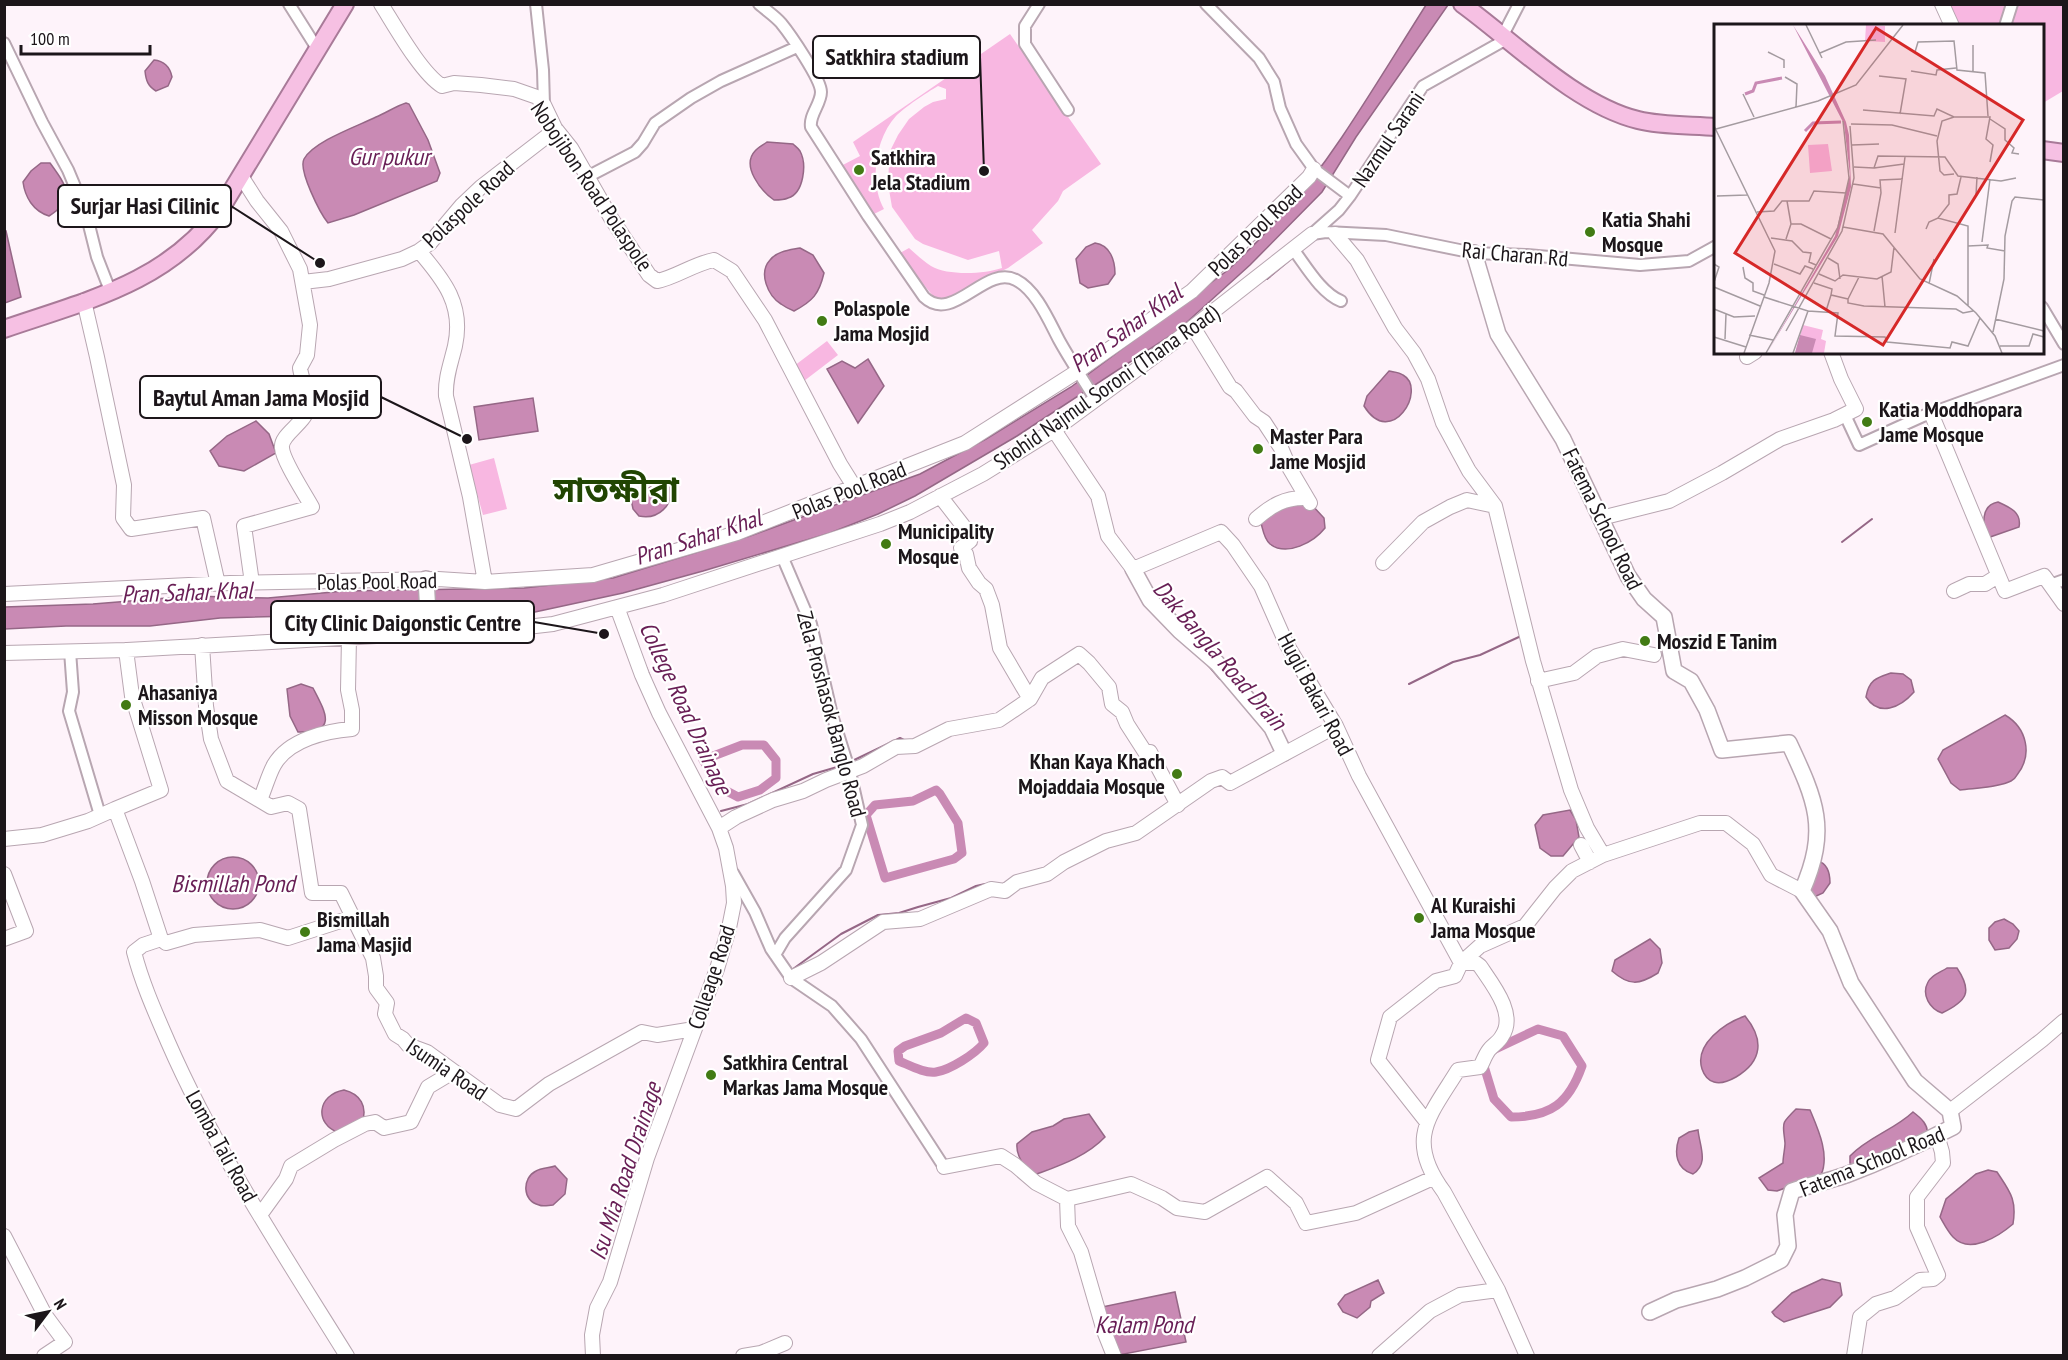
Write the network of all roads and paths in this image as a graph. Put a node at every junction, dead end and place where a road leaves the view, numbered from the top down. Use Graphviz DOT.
graph roads {
  1 [pos="289,4"];
  2 [pos="345,4"];
  3 [pos="381,4"];
  4 [pos="536,4"];
  5 [pos="759,4"];
  6 [pos="1039,4"];
  7 [pos="1206,4"];
  8 [pos="1519,4"];
  9 [pos="1942,4"];
  10 [pos="2012,4"];
  11 [pos="1468,8"];
  12 [pos="1951,24"];
  13 [pos="2006,24"];
  14 [pos="1503,38"];
  15 [pos="4,43"];
  16 [pos="797,47"];
  17 [pos="318,50"];
  18 [pos="544,105"];
  19 [pos="1068,110"];
  20 [pos="1714,127"];
  21 [pos="555,128"];
  22 [pos="2044,150"];
  23 [pos="2064,153"];
  24 [pos="1314,169"];
  25 [pos="241,176"];
  26 [pos="587,177"];
  27 [pos="1350,196"];
  28 [pos="1312,234"];
  29 [pos="1335,234"];
  30 [pos="1714,247"];
  31 [pos="1293,249"];
  32 [pos="419,251"];
  33 [pos="1474,253"];
  34 [pos="303,282"];
  35 [pos="111,293"];
  36 [pos="84,301"];
  37 [pos="1341,301"];
  38 [pos="2044,309"];
  39 [pos="1193,327"];
  40 [pos="4,328"];
  41 [pos="2064,345"];
  42 [pos="1832,354"];
  43 [pos="2064,365"];
  44 [pos="1078,371"];
  45 [pos="1095,399"];
  46 [pos="1931,413"];
  47 [pos="1845,415"];
  48 [pos="1054,430"];
  49 [pos="855,488"];
  50 [pos="940,496"];
  51 [pos="1495,506"];
  52 [pos="1601,518"];
  53 [pos="1256,519"];
  54 [pos="782,556"];
  55 [pos="1383,562"];
  56 [pos="1132,570"];
  57 [pos="426,579"];
  58 [pos="1999,579"];
  59 [pos="485,582"];
  60 [pos="252,583"];
  61 [pos="2057,583"];
  62 [pos="218,584"];
  63 [pos="1954,591"];
  64 [pos="4,594"];
  65 [pos="2064,604"];
  66 [pos="617,608"];
  67 [pos="429,630"];
  68 [pos="349,637"];
  69 [pos="202,645"];
  70 [pos="126,650"];
  71 [pos="70,651"];
  72 [pos="4,652"];
  73 [pos="1654,655"];
  74 [pos="1538,681"];
  75 [pos="1029,699"];
  76 [pos="1335,726"];
  77 [pos="1284,753"];
  78 [pos="850,772"];
  79 [pos="258,799"];
  80 [pos="1178,805"];
  81 [pos="115,809"];
  82 [pos="100,815"];
  83 [pos="719,828"];
  84 [pos="4,839"];
  85 [pos="1581,845"];
  86 [pos="1603,855"];
  87 [pos="1590,862"];
  88 [pos="731,870"];
  89 [pos="4,874"];
  90 [pos="1802,891"];
  91 [pos="353,917"];
  92 [pos="4,939"];
  93 [pos="161,939"];
  94 [pos="775,955"];
  95 [pos="1461,963"];
  96 [pos="791,978"];
  97 [pos="2064,1021"];
  98 [pos="694,1029"];
  99 [pos="453,1072"];
  100 [pos="1950,1111"];
  101 [pos="1426,1121"];
  102 [pos="1937,1135"];
  103 [pos="944,1167"];
  104 [pos="1433,1178"];
  105 [pos="1067,1199"];
  106 [pos="260,1215"];
  107 [pos="4,1236"];
  108 [pos="1498,1290"];
  109 [pos="1650,1312"];
  110 [pos="785,1343"];
  111 [pos="44,1356"];
  112 [pos="347,1356"];
  113 [pos="593,1356"];
  114 [pos="743,1356"];
  115 [pos="1114,1356"];
  116 [pos="1379,1356"];
  117 [pos="1527,1356"];
  118 [pos="1854,1356"];
  1 -- 17 [label="street"];
  2 -- 17 [label="highway"];
  3 -- 18 [label="street, Nobojibon Road Polaspole"];
  4 -- 18 [label="street"];
  5 -- 16 [label="street"];
  6 -- 19 [label="street"];
  7 -- 24 [label="street"];
  8 -- 14 [label="street"];
  9 -- 12 [label="street"];
  10 -- 13 [label="street"];
  11 -- 14 [label="highway"];
  14 -- 20 [label="highway"];
  14 -- 27 [label="street, Nazmul Sarani"];
  15 -- 35 [label="street"];
  16 -- 26 [label="street"];
  16 -- 44 [label="street"];
  17 -- 25 [label="highway"];
  18 -- 21 [label="street, Nobojibon Road Polaspole"];
  21 -- 26 [label="street, Nobojibon Road Polaspole"];
  21 -- 32 [label="street, Polaspole Road"];
  22 -- 23 [label="highway"];
  24 -- 27 [label="street"];
  24 -- 44 [label="street, Polas Pool Road"];
  25 -- 34 [label="street"];
  25 -- 35 [label="highway"];
  26 -- 49 [label="street, Nobojibon Road Polaspole"];
  27 -- 28 [label="street, Nazmul Sarani"];
  28 -- 29 [label="street, Rai Charan Rd"];
  28 -- 31 [label="street, Shohid Najmul Soroni (Thana Road)"];
  29 -- 33 [label="street, Rai Charan Rd"];
  29 -- 51 [label="street"];
  30 -- 33 [label="street, Rai Charan Rd"];
  31 -- 37 [label="street"];
  31 -- 39 [label="street, Shohid Najmul Soroni (Thana Road)"];
  32 -- 34 [label="street, Polaspole Road"];
  32 -- 59 [label="street"];
  33 -- 52 [label="main road, Fatema School Road"];
  34 -- 60 [label="street"];
  35 -- 36 [label="highway"];
  36 -- 40 [label="highway"];
  36 -- 62 [label="street"];
  38 -- 41 [label="street"];
  39 -- 45 [label="street, Shohid Najmul Soroni (Thana Road)"];
  39 -- 53 [label="street"];
  42 -- 47 [label="street"];
  43 -- 46 [label="street"];
  44 -- 45 [label="street"];
  44 -- 49 [label="street, Polas Pool Road"];
  45 -- 48 [label="street, Shohid Najmul Soroni (Thana Road)"];
  46 -- 47 [label="street"];
  46 -- 58 [label="street"];
  47 -- 52 [label="street"];
  48 -- 50 [label="street, Shohid Najmul Soroni (Thana Road)"];
  48 -- 56 [label="street"];
  49 -- 59 [label="street, Polas Pool Road"];
  50 -- 54 [label="street, Shohid Najmul Soroni (Thana Road)"];
  50 -- 75 [label="street"];
  51 -- 55 [label="street"];
  51 -- 74 [label="street"];
  52 -- 90 [label="main road, Fatema School Road"];
  54 -- 66 [label="street, Shohid Najmul Soroni (Thana Road)"];
  54 -- 78 [label="street, Zela Proshasok Banglo Road"];
  56 -- 76 [label="street, Hugli Bakari Road"];
  56 -- 77 [label="main road"];
  57 -- 59 [label="street, Polas Pool Road"];
  57 -- 60 [label="street, Polas Pool Road"];
  57 -- 67 [label="main road"];
  58 -- 61 [label="street"];
  58 -- 63 [label="street"];
  60 -- 62 [label="street, Polas Pool Road"];
  61 -- 65 [label="street"];
  62 -- 64 [label="street, Polas Pool Road"];
  66 -- 67 [label="street, Shohid Najmul Soroni (Thana Road)"];
  66 -- 83 [label="street, Colleage Road"];
  67 -- 68 [label="street, Shohid Najmul Soroni (Thana Road)"];
  68 -- 69 [label="street, Shohid Najmul Soroni (Thana Road)"];
  68 -- 79 [label="street"];
  69 -- 70 [label="street, Shohid Najmul Soroni (Thana Road)"];
  69 -- 79 [label="street"];
  70 -- 71 [label="street, Shohid Najmul Soroni (Thana Road)"];
  70 -- 81 [label="street"];
  71 -- 72 [label="street, Shohid Najmul Soroni (Thana Road)"];
  71 -- 82 [label="street"];
  73 -- 74 [label="street"];
  74 -- 86 [label="street"];
  75 -- 78 [label="street"];
  75 -- 80 [label="street"];
  76 -- 77 [label="street"];
  76 -- 95 [label="street, Hugli Bakari Road"];
  77 -- 80 [label="street"];
  78 -- 83 [label="street"];
  78 -- 94 [label="street, Zela Proshasok Banglo Road"];
  79 -- 91 [label="street, Isumia Road"];
  80 -- 96 [label="street"];
  81 -- 82 [label="street"];
  81 -- 93 [label="street"];
  82 -- 84 [label="street"];
  83 -- 88 [label="street, Colleage Road"];
  85 -- 87 [label="street"];
  86 -- 87 [label="street"];
  86 -- 90 [label="street"];
  87 -- 95 [label="street"];
  88 -- 94 [label="street"];
  88 -- 98 [label="street, Colleage Road"];
  89 -- 92 [label="street"];
  90 -- 100 [label="main road, Fatema School Road"];
  91 -- 93 [label="street"];
  91 -- 99 [label="street, Isumia Road"];
  93 -- 106 [label="street, Lomba Tali Road"];
  94 -- 96 [label="street"];
  95 -- 101 [label="street"];
  95 -- 101 [label="street"];
  96 -- 103 [label="street"];
  97 -- 100 [label="street"];
  98 -- 99 [label="street, Isumia Road"];
  98 -- 113 [label="street, Colleage Road"];
  99 -- 106 [label="street"];
  100 -- 102 [label="main road, Fatema School Road"];
  101 -- 104 [label="street"];
  102 -- 109 [label="main road, Fatema School Road"];
  102 -- 118 [label="street"];
  103 -- 105 [label="street"];
  104 -- 105 [label="street"];
  104 -- 108 [label="street"];
  105 -- 115 [label="street"];
  106 -- 112 [label="street, Lomba Tali Road"];
  107 -- 111 [label="street"];
  108 -- 116 [label="street"];
  108 -- 117 [label="street"];
  110 -- 114 [label="street"];
}
